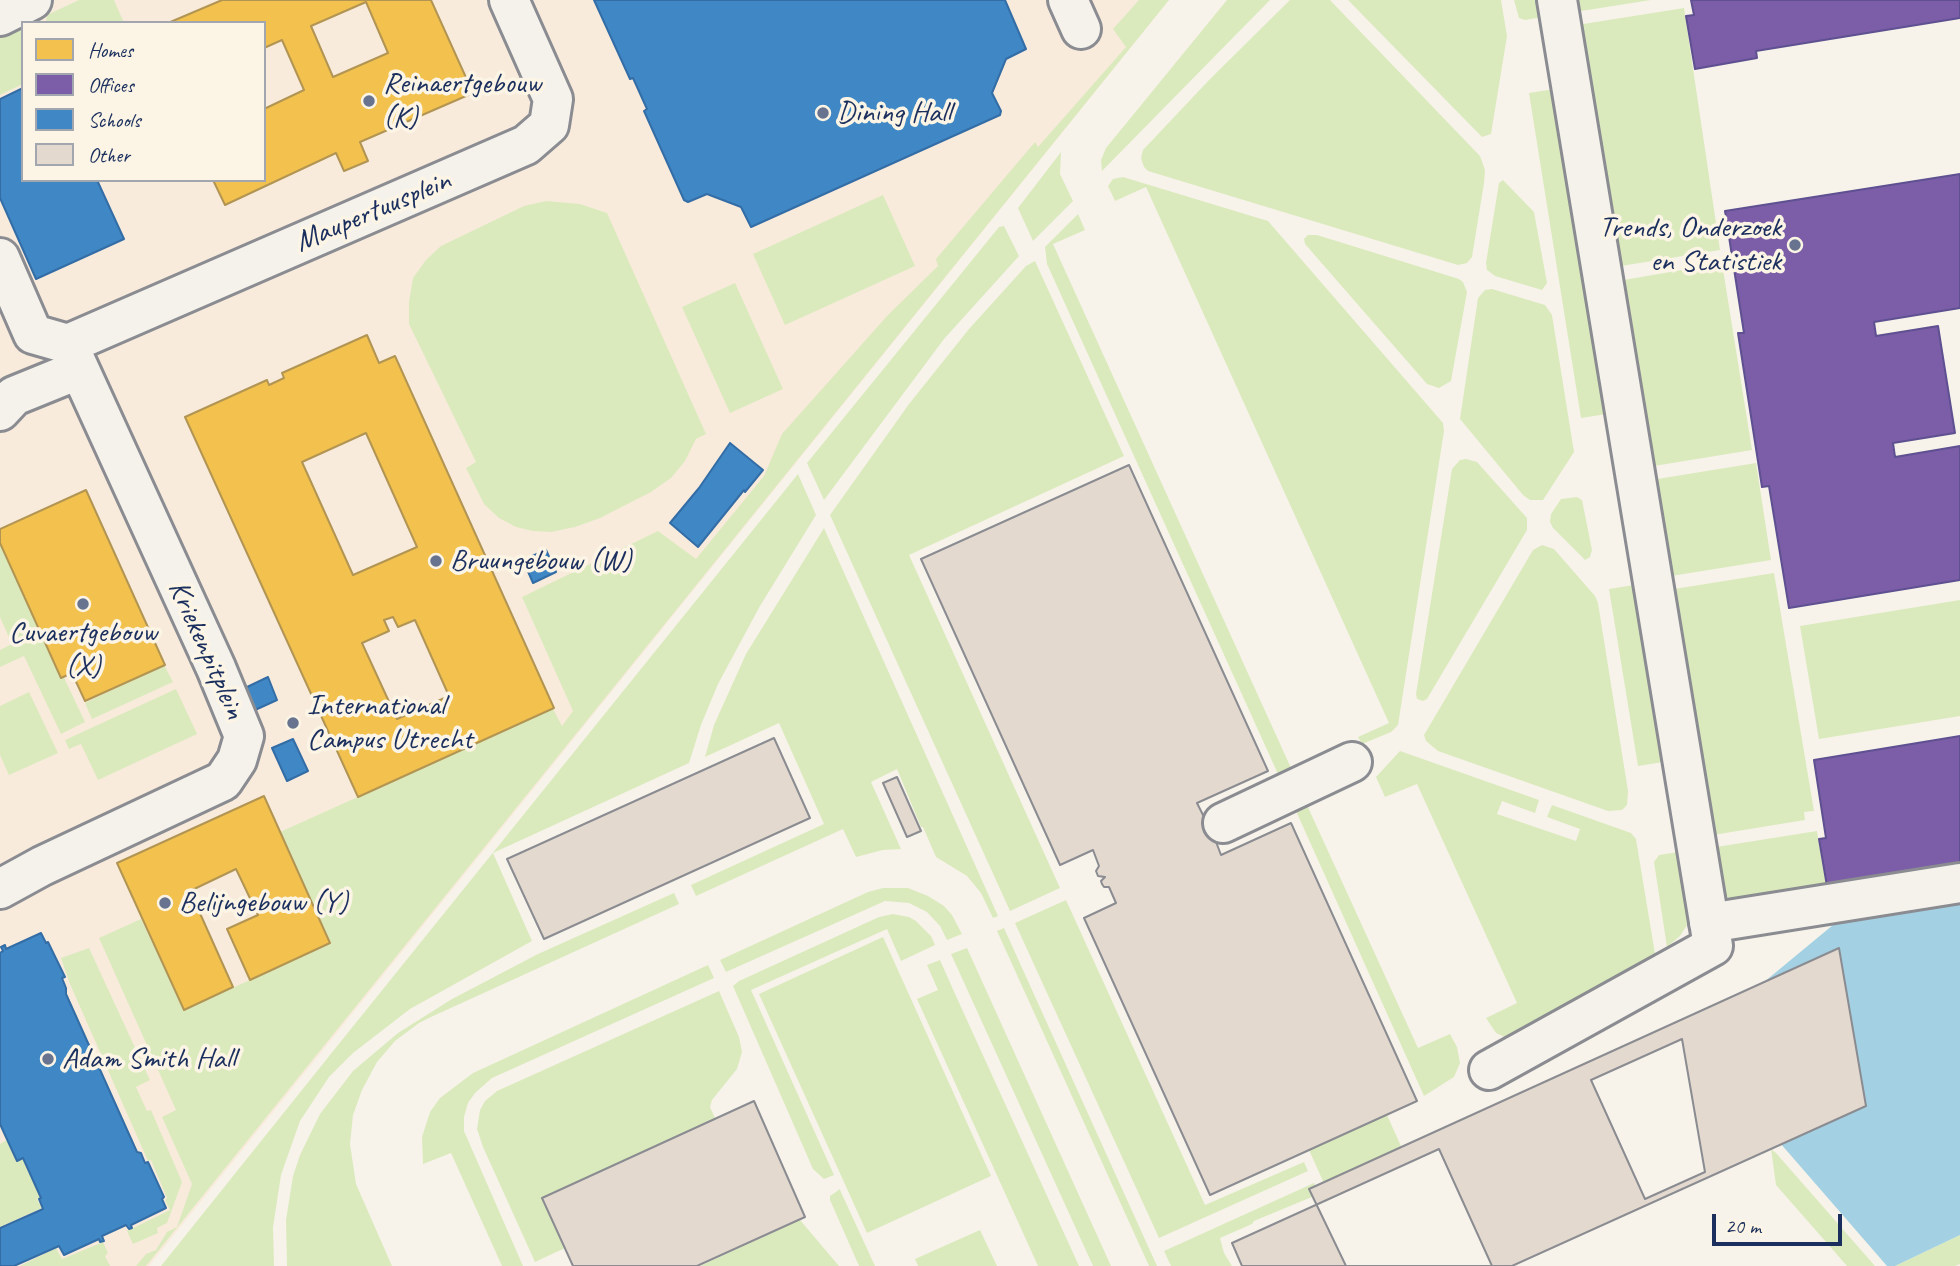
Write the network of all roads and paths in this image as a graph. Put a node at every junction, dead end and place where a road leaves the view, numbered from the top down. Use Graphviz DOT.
graph roads {
  1 [pos="32,0"];
  2 [pos="509,0"];
  3 [pos="1557,0"];
  4 [pos="0,16"];
  5 [pos="0,258"];
  6 [pos="73,357"];
  7 [pos="0,411"];
  8 [pos="1352,762"];
  9 [pos="1223,822"];
  10 [pos="1960,883"];
  11 [pos="0,889"];
  12 [pos="1709,923"];
  13 [pos="1489,1070"];
  1 -- 4 [label="street"];
  2 -- 6 [label="street, Maupertuusplein"];
  3 -- 12 [label="street"];
  5 -- 6 [label="street"];
  6 -- 7 [label="street"];
  6 -- 11 [label="street, Kriekenpitplein"];
  8 -- 9 [label="street"];
  10 -- 12 [label="street"];
  12 -- 13 [label="street"];
}
